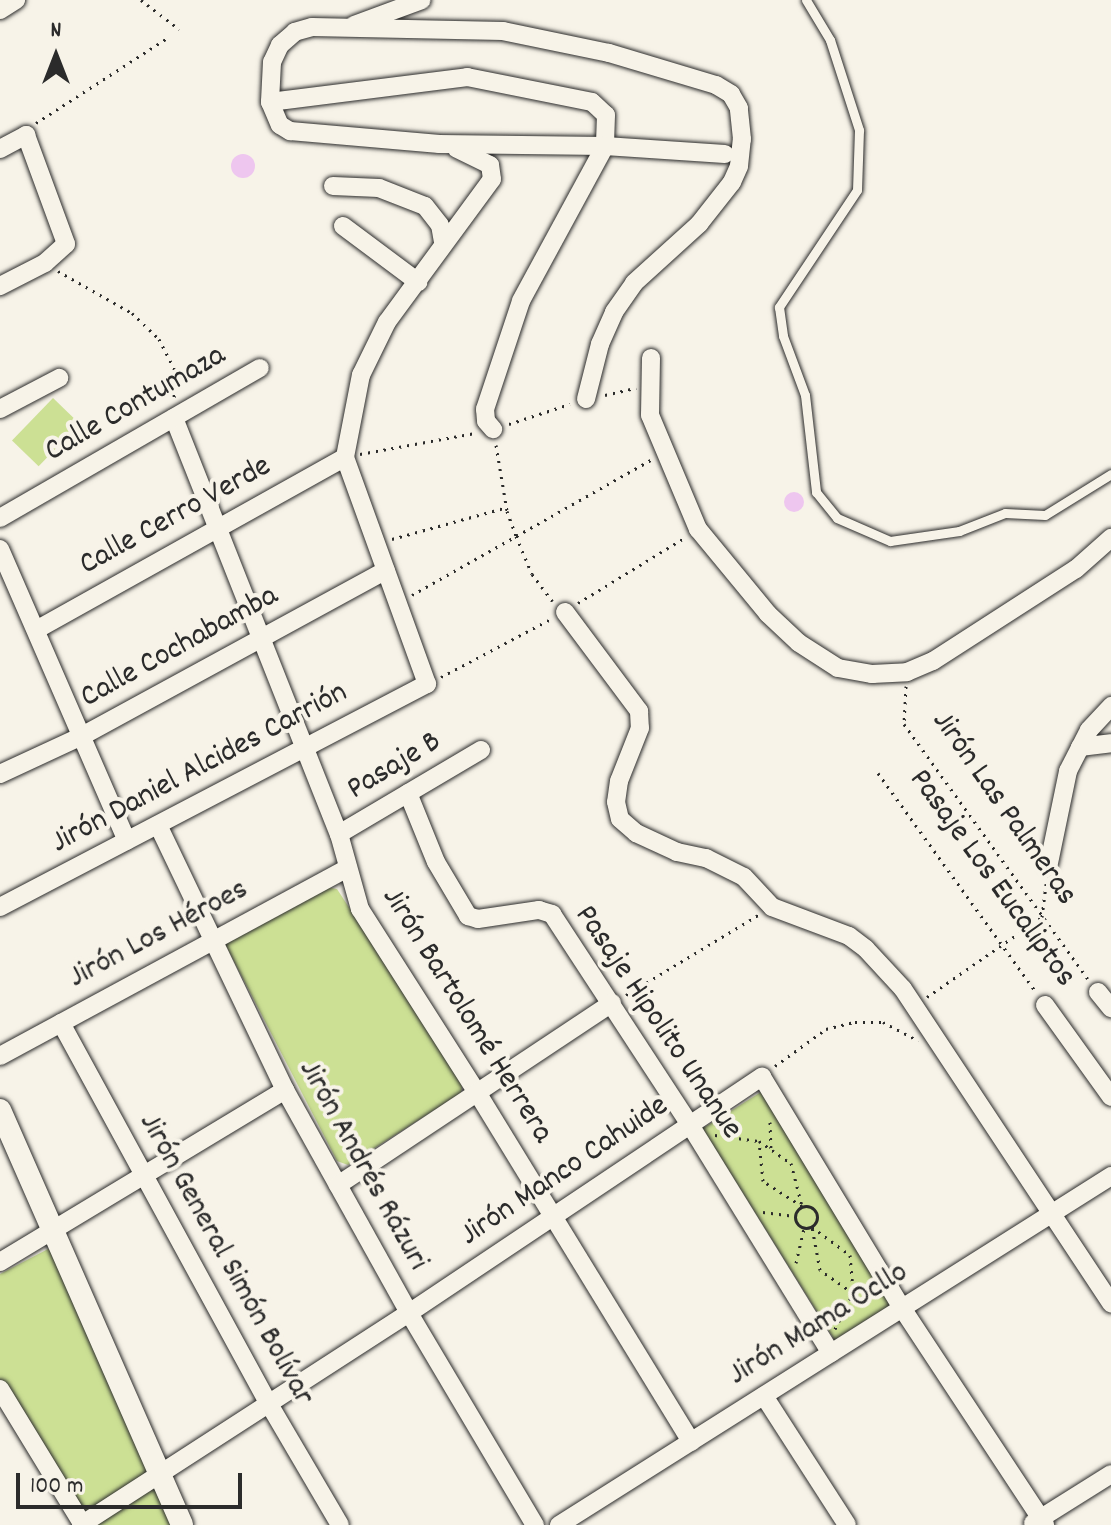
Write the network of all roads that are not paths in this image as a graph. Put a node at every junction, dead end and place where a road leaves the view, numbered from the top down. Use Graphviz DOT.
graph roads {
  1 [pos="16,0"];
  2 [pos="422,0"];
  3 [pos="806,0"];
  4 [pos="0,10"];
  5 [pos="352,26"];
  6 [pos="270,102"];
  7 [pos="439,144"];
  8 [pos="605,146"];
  9 [pos="0,149"];
  10 [pos="725,154"];
  11 [pos="333,186"];
  12 [pos="343,226"];
  13 [pos="443,242"];
  14 [pos="418,282"];
  15 [pos="0,286"];
  16 [pos="651,358"];
  17 [pos="260,368"];
  18 [pos="59,378"];
  19 [pos="586,399"];
  20 [pos="0,409"];
  21 [pos="174,418"];
  22 [pos="493,429"];
  23 [pos="345,457"];
  24 [pos="1111,474"];
  25 [pos="0,518"];
  26 [pos="217,527"];
  27 [pos="1111,538"];
  28 [pos="0,549"];
  29 [pos="386,570"];
  30 [pos="565,612"];
  31 [pos="36,630"];
  32 [pos="261,638"];
  33 [pos="1111,706"];
  34 [pos="82,736"];
  35 [pos="1111,743"];
  36 [pos="1080,747"];
  37 [pos="305,748"];
  38 [pos="481,750"];
  39 [pos="0,774"];
  40 [pos="408,793"];
  41 [pos="158,825"];
  42 [pos="339,834"];
  43 [pos="127,841"];
  44 [pos="1049,863"];
  45 [pos="347,868"];
  46 [pos="0,907"];
  47 [pos="214,940"];
  48 [pos="1098,992"];
  49 [pos="612,1003"];
  50 [pos="1045,1005"];
  51 [pos="1111,1008"];
  52 [pos="61,1023"];
  53 [pos="0,1056"];
  54 [pos="285,1090"];
  55 [pos="478,1094"];
  56 [pos="1111,1097"];
  57 [pos="0,1110"];
  58 [pos="690,1125"];
  59 [pos="144,1175"];
  60 [pos="1111,1176"];
  61 [pos="338,1185"];
  62 [pos="1051,1213"];
  63 [pos="553,1217"];
  64 [pos="54,1230"];
  65 [pos="0,1262"];
  66 [pos="1111,1303"];
  67 [pos="902,1308"];
  68 [pos="409,1313"];
  69 [pos="831,1353"];
  70 [pos="0,1389"];
  71 [pos="764,1396"];
  72 [pos="269,1404"];
  73 [pos="691,1442"];
  74 [pos="160,1474"];
  75 [pos="1111,1474"];
  76 [pos="1039,1523"];
  77 [pos="82,1525"];
  78 [pos="182,1525"];
  79 [pos="340,1525"];
  80 [pos="535,1525"];
  81 [pos="559,1525"];
  82 [pos="847,1525"];
  1 -- 4 [label="street"];
  2 -- 5 [label="street"];
  3 -- 24 [label="lane"];
  5 -- 6 [label="street"];
  5 -- 19 [label="street"];
  6 -- 7 [label="street"];
  6 -- 8 [label="street"];
  7 -- 8 [label="street"];
  7 -- 13 [label="street"];
  8 -- 10 [label="street"];
  8 -- 22 [label="street"];
  9 -- 15 [label="street"];
  11 -- 13 [label="street"];
  12 -- 14 [label="street"];
  13 -- 14 [label="street"];
  14 -- 23 [label="street"];
  16 -- 27 [label="street"];
  17 -- 21 [label="street, Calle Contumaza"];
  18 -- 20 [label="street"];
  21 -- 25 [label="street, Calle Contumaza"];
  21 -- 26 [label="street, Jirón Bartolomé Herrera"];
  23 -- 26 [label="street, Calle Cerro Verde"];
  23 -- 29 [label="street"];
  26 -- 31 [label="street, Calle Cerro Verde"];
  26 -- 32 [label="street, Jirón Bartolomé Herrera"];
  28 -- 31 [label="street"];
  29 -- 32 [label="street, Calle Cochabamba"];
  29 -- 37 [label="street, Jirón Daniel Alcides Carrión"];
  30 -- 62 [label="street"];
  31 -- 34 [label="street"];
  32 -- 34 [label="street, Calle Cochabamba"];
  32 -- 37 [label="street, Jirón Bartolomé Herrera"];
  33 -- 36 [label="street"];
  34 -- 39 [label="street, Calle Cochabamba"];
  34 -- 43 [label="street"];
  35 -- 36 [label="street"];
  36 -- 44 [label="street"];
  37 -- 41 [label="street, Jirón Daniel Alcides Carrión"];
  37 -- 42 [label="street, Jirón Bartolomé Herrera"];
  38 -- 40 [label="street, Pasaje B"];
  40 -- 42 [label="street, Pasaje B"];
  40 -- 49 [label="street, Pasaje Hipolito Unanue"];
  41 -- 43 [label="street, Jirón Daniel Alcides Carrión"];
  41 -- 47 [label="street, Jirón Andrés Rázuri"];
  42 -- 45 [label="street, Jirón Bartolomé Herrera"];
  43 -- 46 [label="street, Jirón Daniel Alcides Carrión"];
  45 -- 47 [label="street, Jirón Los Héroes"];
  45 -- 55 [label="street, Jirón Bartolomé Herrera"];
  47 -- 52 [label="street, Jirón Los Héroes"];
  47 -- 54 [label="street, Jirón Andrés Rázuri"];
  48 -- 51 [label="street"];
  49 -- 55 [label="street"];
  49 -- 58 [label="street, Pasaje Hipolito Unanue"];
  50 -- 56 [label="street, Pasaje Los Eucaliptos"];
  52 -- 53 [label="street, Jirón Los Héroes"];
  52 -- 59 [label="street, Jirón General Simón Bolívar"];
  54 -- 59 [label="street"];
  54 -- 61 [label="street, Jirón Andrés Rázuri"];
  55 -- 61 [label="street"];
  55 -- 63 [label="street, Jirón Bartolomé Herrera"];
  57 -- 64 [label="street"];
  58 -- 63 [label="street, Jirón Manco Cahuide"];
  58 -- 67 [label="street, Jirón Manco Cahuide"];
  58 -- 69 [label="street, Pasaje Hipolito Unanue"];
  59 -- 64 [label="street"];
  59 -- 72 [label="street, Jirón General Simón Bolívar"];
  60 -- 62 [label="street, Jirón Mama Ocllo"];
  61 -- 68 [label="street, Jirón Andrés Rázuri"];
  62 -- 66 [label="street"];
  62 -- 67 [label="street, Jirón Mama Ocllo"];
  63 -- 68 [label="street, Jirón Manco Cahuide"];
  63 -- 73 [label="street, Jirón Bartolomé Herrera"];
  64 -- 65 [label="street"];
  64 -- 74 [label="street"];
  67 -- 69 [label="street, Jirón Mama Ocllo"];
  67 -- 76 [label="street"];
  68 -- 72 [label="street, Jirón Manco Cahuide"];
  68 -- 80 [label="street, Jirón Andrés Rázuri"];
  69 -- 71 [label="street, Jirón Mama Ocllo"];
  70 -- 77 [label="street"];
  71 -- 73 [label="street, Jirón Mama Ocllo"];
  71 -- 82 [label="street"];
  72 -- 74 [label="street, Jirón Manco Cahuide"];
  72 -- 79 [label="street, Jirón General Simón Bolívar"];
  73 -- 81 [label="street, Jirón Mama Ocllo"];
  74 -- 77 [label="street, Jirón Manco Cahuide"];
  74 -- 78 [label="street"];
  75 -- 76 [label="street"];
}
